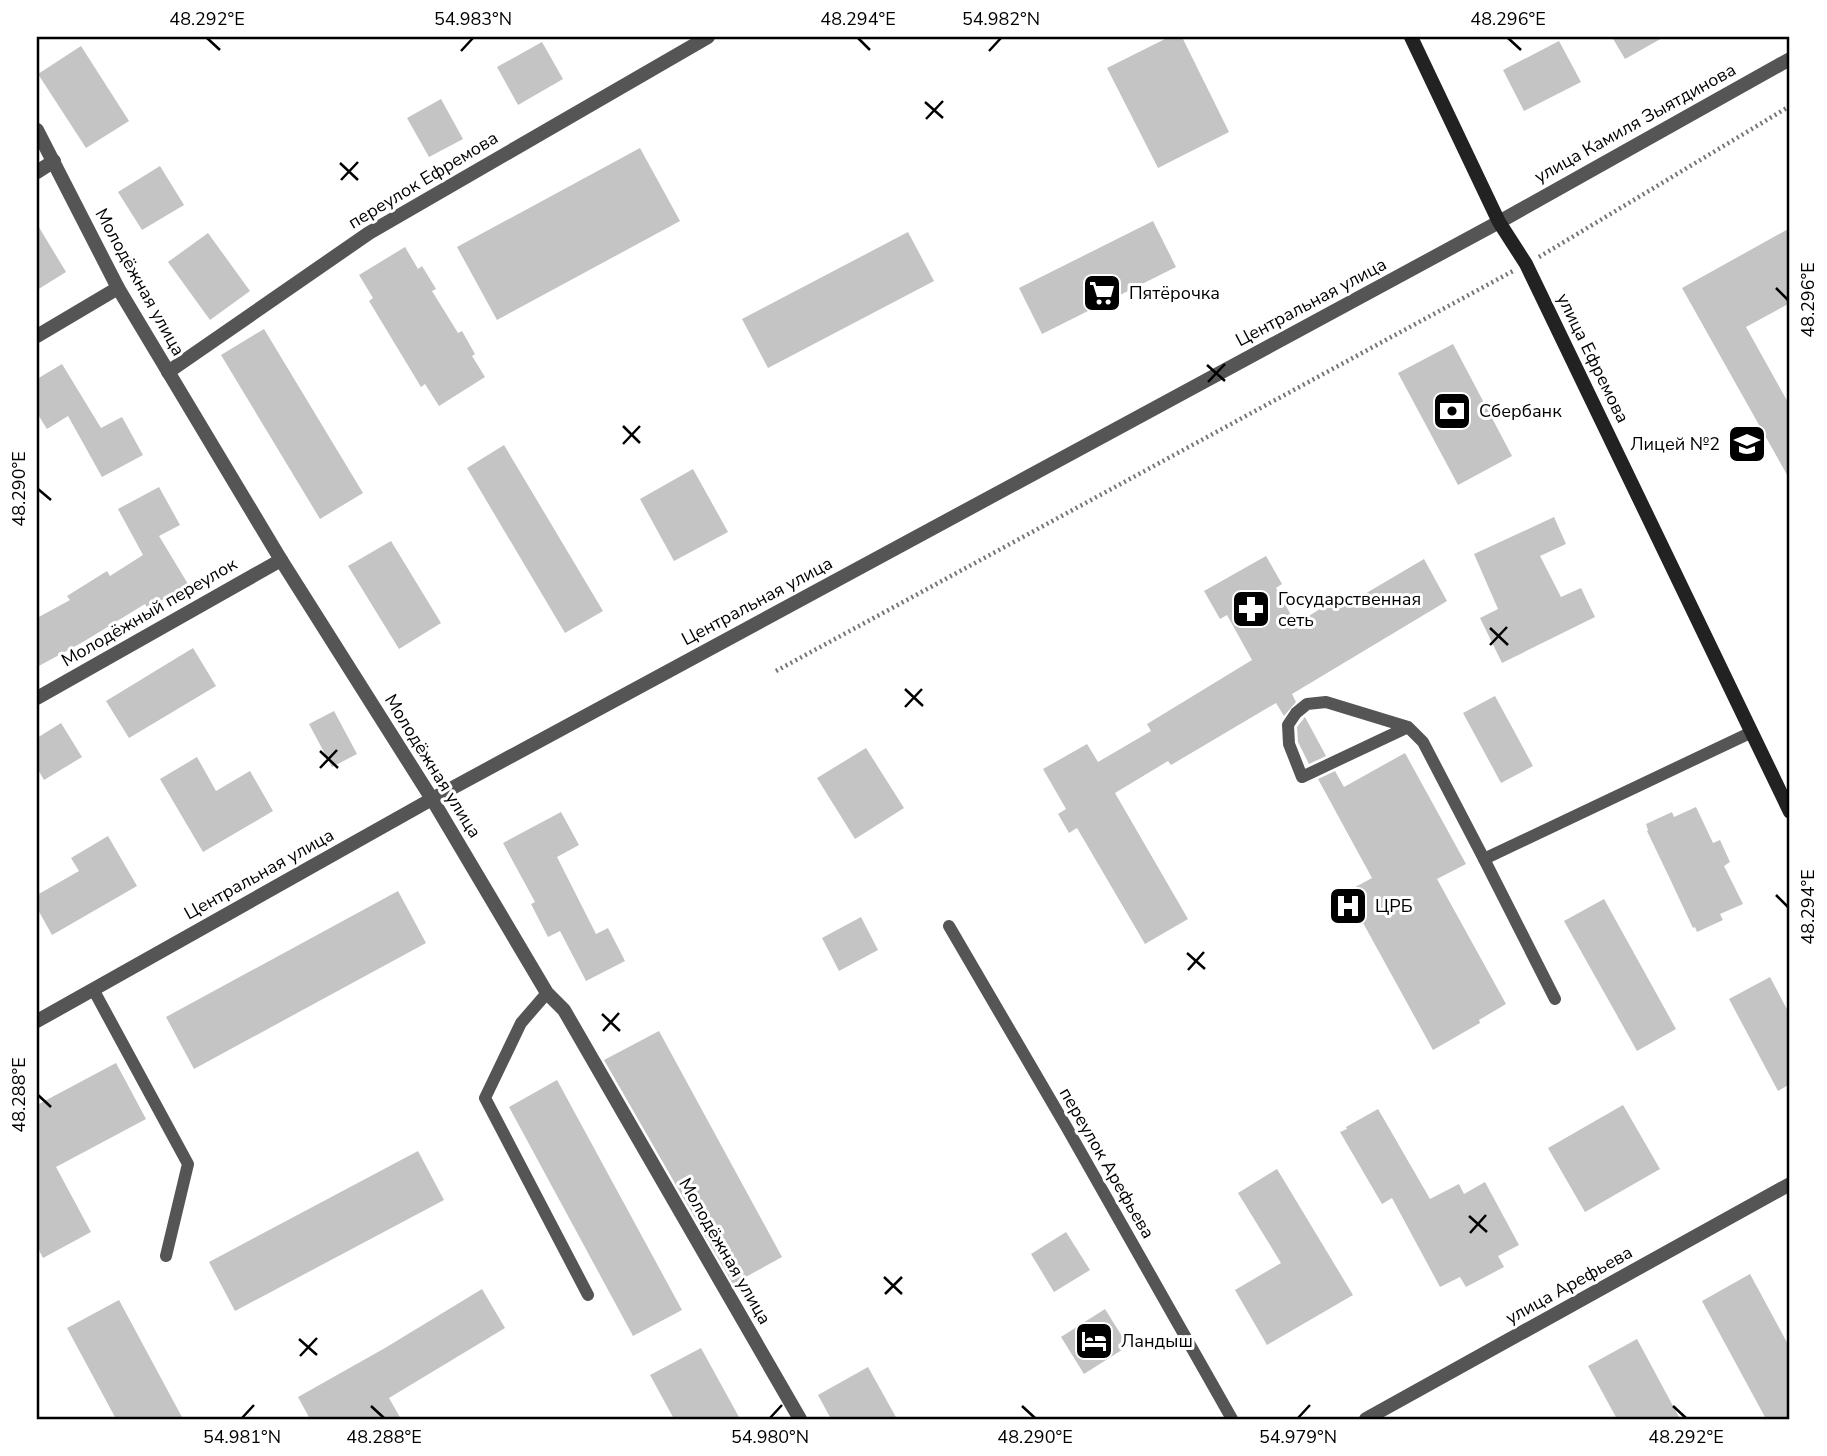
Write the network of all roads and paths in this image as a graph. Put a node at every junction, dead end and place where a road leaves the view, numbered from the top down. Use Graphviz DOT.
graph roads {
  1 [pos="708,37"];
  2 [pos="1411,37"];
  3 [pos="1790,59"];
  4 [pos="1790,106"];
  5 [pos="37,130"];
  6 [pos="54,162"];
  7 [pos="37,172"];
  8 [pos="1499,222"];
  9 [pos="1527,264"];
  10 [pos="118,288"];
  11 [pos="37,336"];
  12 [pos="168,372"];
  13 [pos="281,560"];
  14 [pos="776,671"];
  15 [pos="37,698"];
  16 [pos="1408,727"];
  17 [pos="1752,732"];
  18 [pos="432,799"];
  19 [pos="1790,812"];
  20 [pos="1484,859"];
  21 [pos="949,926"];
  22 [pos="93,989"];
  23 [pos="547,993"];
  24 [pos="1555,999"];
  25 [pos="37,1021"];
  26 [pos="1790,1184"];
  27 [pos="166,1256"];
  28 [pos="589,1295"];
  29 [pos="800,1419"];
  30 [pos="1232,1419"];
  31 [pos="1366,1419"];
  1 -- 12 [label="street, переулок Ефремова"];
  2 -- 8 [label="street, улица Ефремова"];
  3 -- 8 [label="street, улица Камиля Зыятдинова"];
  4 -- 9 [label="path"];
  5 -- 6 [label="street, Молодёжная улица"];
  6 -- 7 [label="street"];
  6 -- 10 [label="street, Молодёжная улица"];
  8 -- 9 [label="street, улица Ефремова"];
  8 -- 18 [label="street, Центральная улица"];
  9 -- 14 [label="path"];
  9 -- 17 [label="street, улица Ефремова"];
  10 -- 11 [label="street"];
  10 -- 12 [label="street, Молодёжная улица"];
  12 -- 13 [label="street, Молодёжная улица"];
  13 -- 15 [label="street, Молодёжный переулок"];
  13 -- 18 [label="street, Молодёжная улица"];
  16 -- 16 [label="lane"];
  16 -- 20 [label="lane"];
  17 -- 19 [label="street, улица Ефремова"];
  17 -- 20 [label="lane"];
  18 -- 22 [label="street, Центральная улица"];
  18 -- 23 [label="street, Молодёжная улица"];
  20 -- 24 [label="lane"];
  21 -- 30 [label="lane, переулок Арефьева"];
  22 -- 25 [label="street, Центральная улица"];
  22 -- 27 [label="lane"];
  23 -- 28 [label="lane"];
  23 -- 29 [label="street, Молодёжная улица"];
  26 -- 31 [label="street, улица Арефьева"];
}
